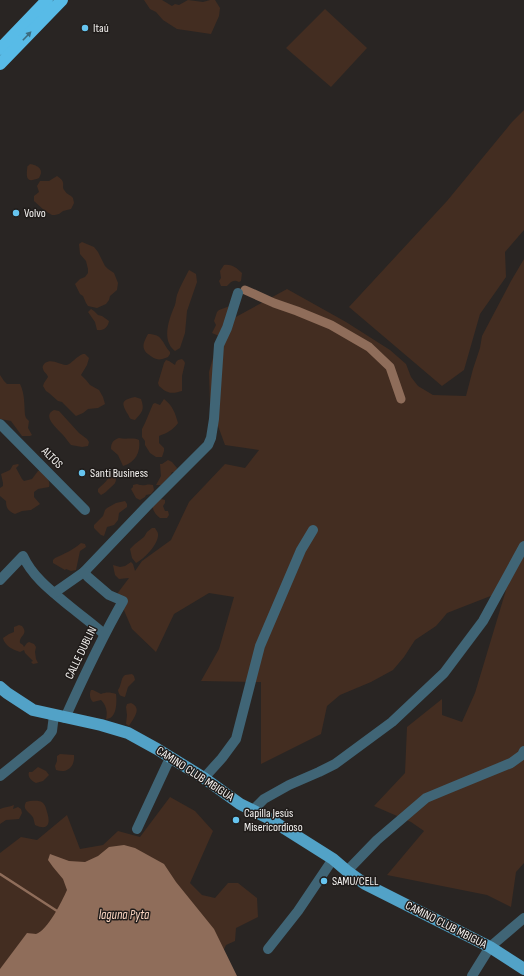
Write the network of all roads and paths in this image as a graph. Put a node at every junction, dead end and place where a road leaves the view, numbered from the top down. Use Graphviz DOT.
graph roads {
  1 [pos="46,0"];
  2 [pos="62,0"];
  3 [pos="0,49"];
  4 [pos="0,64"];
  5 [pos="238,293"];
  6 [pos="0,424"];
  7 [pos="85,510"];
  8 [pos="313,530"];
  9 [pos="524,546"];
  10 [pos="84,572"];
  11 [pos="0,580"];
  12 [pos="54,593"];
  13 [pos="104,634"];
  14 [pos="0,687"];
  15 [pos="60,716"];
  16 [pos="524,751"];
  17 [pos="170,758"];
  18 [pos="0,776"];
  19 [pos="204,778"];
  20 [pos="252,810"];
  21 [pos="136,829"];
  22 [pos="333,859"];
  23 [pos="347,871"];
  24 [pos="524,918"];
  25 [pos="490,947"];
  26 [pos="268,949"];
  27 [pos="524,969"];
  28 [pos="472,976"];
  1 -- 3 [label="highway"];
  4 -- 2 [label="highway, one-way"];
  5 -- 10 [label="street"];
  6 -- 7 [label="street, ALTOS"];
  8 -- 19 [label="street"];
  9 -- 20 [label="street"];
  10 -- 12 [label="street"];
  10 -- 13 [label="street, CALLE DUBLIN"];
  11 -- 12 [label="street"];
  12 -- 13 [label="street"];
  13 -- 15 [label="street, CALLE DUBLIN"];
  14 -- 15 [label="main road, CAMINO CLUB MBIGUA"];
  15 -- 17 [label="main road, CAMINO CLUB MBIGUA"];
  15 -- 18 [label="street, CALLE DUBLIN"];
  16 -- 23 [label="street"];
  17 -- 19 [label="main road, CAMINO CLUB MBIGUA"];
  17 -- 21 [label="street"];
  19 -- 20 [label="main road, CAMINO CLUB MBIGUA"];
  20 -- 22 [label="main road, CAMINO CLUB MBIGUA"];
  22 -- 23 [label="main road, CAMINO CLUB MBIGUA"];
  22 -- 26 [label="street"];
  23 -- 25 [label="main road, CAMINO CLUB MBIGUA"];
  24 -- 25 [label="street"];
  25 -- 27 [label="main road, CAMINO CLUB MBIGUA"];
  25 -- 28 [label="street"];
}
